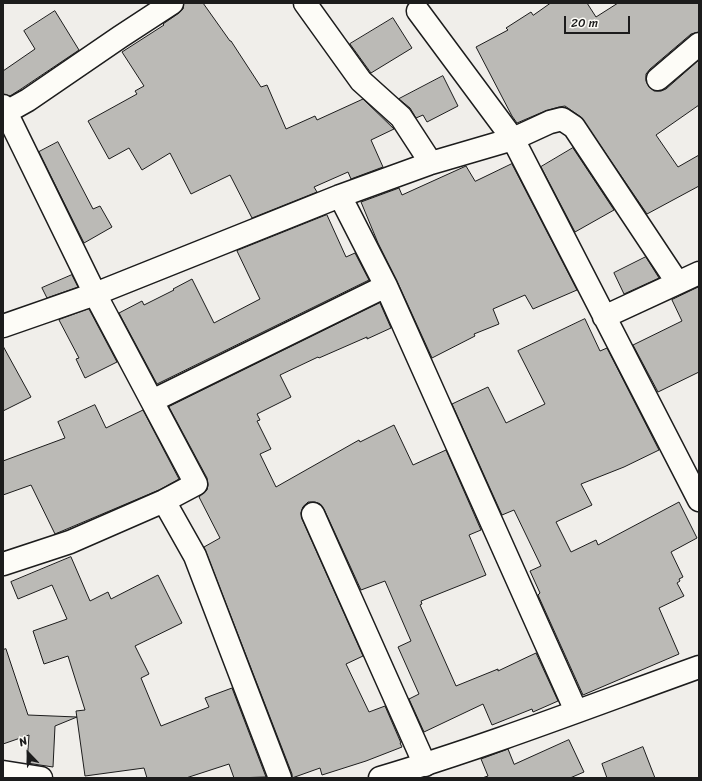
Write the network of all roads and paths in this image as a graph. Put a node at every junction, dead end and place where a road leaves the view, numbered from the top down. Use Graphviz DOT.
graph roads {
  1 [pos="172,3"];
  2 [pos="305,3"];
  3 [pos="418,11"];
  4 [pos="699,44"];
  5 [pos="658,79"];
  6 [pos="4,111"];
  7 [pos="513,140"];
  8 [pos="431,163"];
  9 [pos="340,196"];
  10 [pos="699,272"];
  11 [pos="677,282"];
  12 [pos="386,286"];
  13 [pos="95,294"];
  14 [pos="604,317"];
  15 [pos="3,326"];
  16 [pos="152,401"];
  17 [pos="699,500"];
  18 [pos="164,501"];
  19 [pos="313,514"];
  20 [pos="3,564"];
  21 [pos="699,667"];
  22 [pos="576,711"];
  23 [pos="425,765"];
  24 [pos="3,772"];
  25 [pos="41,778"];
  26 [pos="280,778"];
  27 [pos="380,778"];
  1 -- 6 [label="street"];
  2 -- 8 [label="street"];
  3 -- 7 [label="street"];
  4 -- 5 [label="street"];
  6 -- 13 [label="street"];
  7 -- 8 [label="street"];
  7 -- 11 [label="street"];
  7 -- 14 [label="street"];
  8 -- 9 [label="street"];
  9 -- 12 [label="street"];
  9 -- 13 [label="street"];
  10 -- 11 [label="street"];
  11 -- 14 [label="street"];
  12 -- 16 [label="street"];
  12 -- 22 [label="street"];
  13 -- 15 [label="street"];
  13 -- 16 [label="street"];
  14 -- 17 [label="street"];
  16 -- 18 [label="street"];
  18 -- 20 [label="street"];
  18 -- 26 [label="street"];
  19 -- 23 [label="street"];
  21 -- 22 [label="street"];
  22 -- 23 [label="street"];
  23 -- 27 [label="street"];
  24 -- 25 [label="street"];
}
